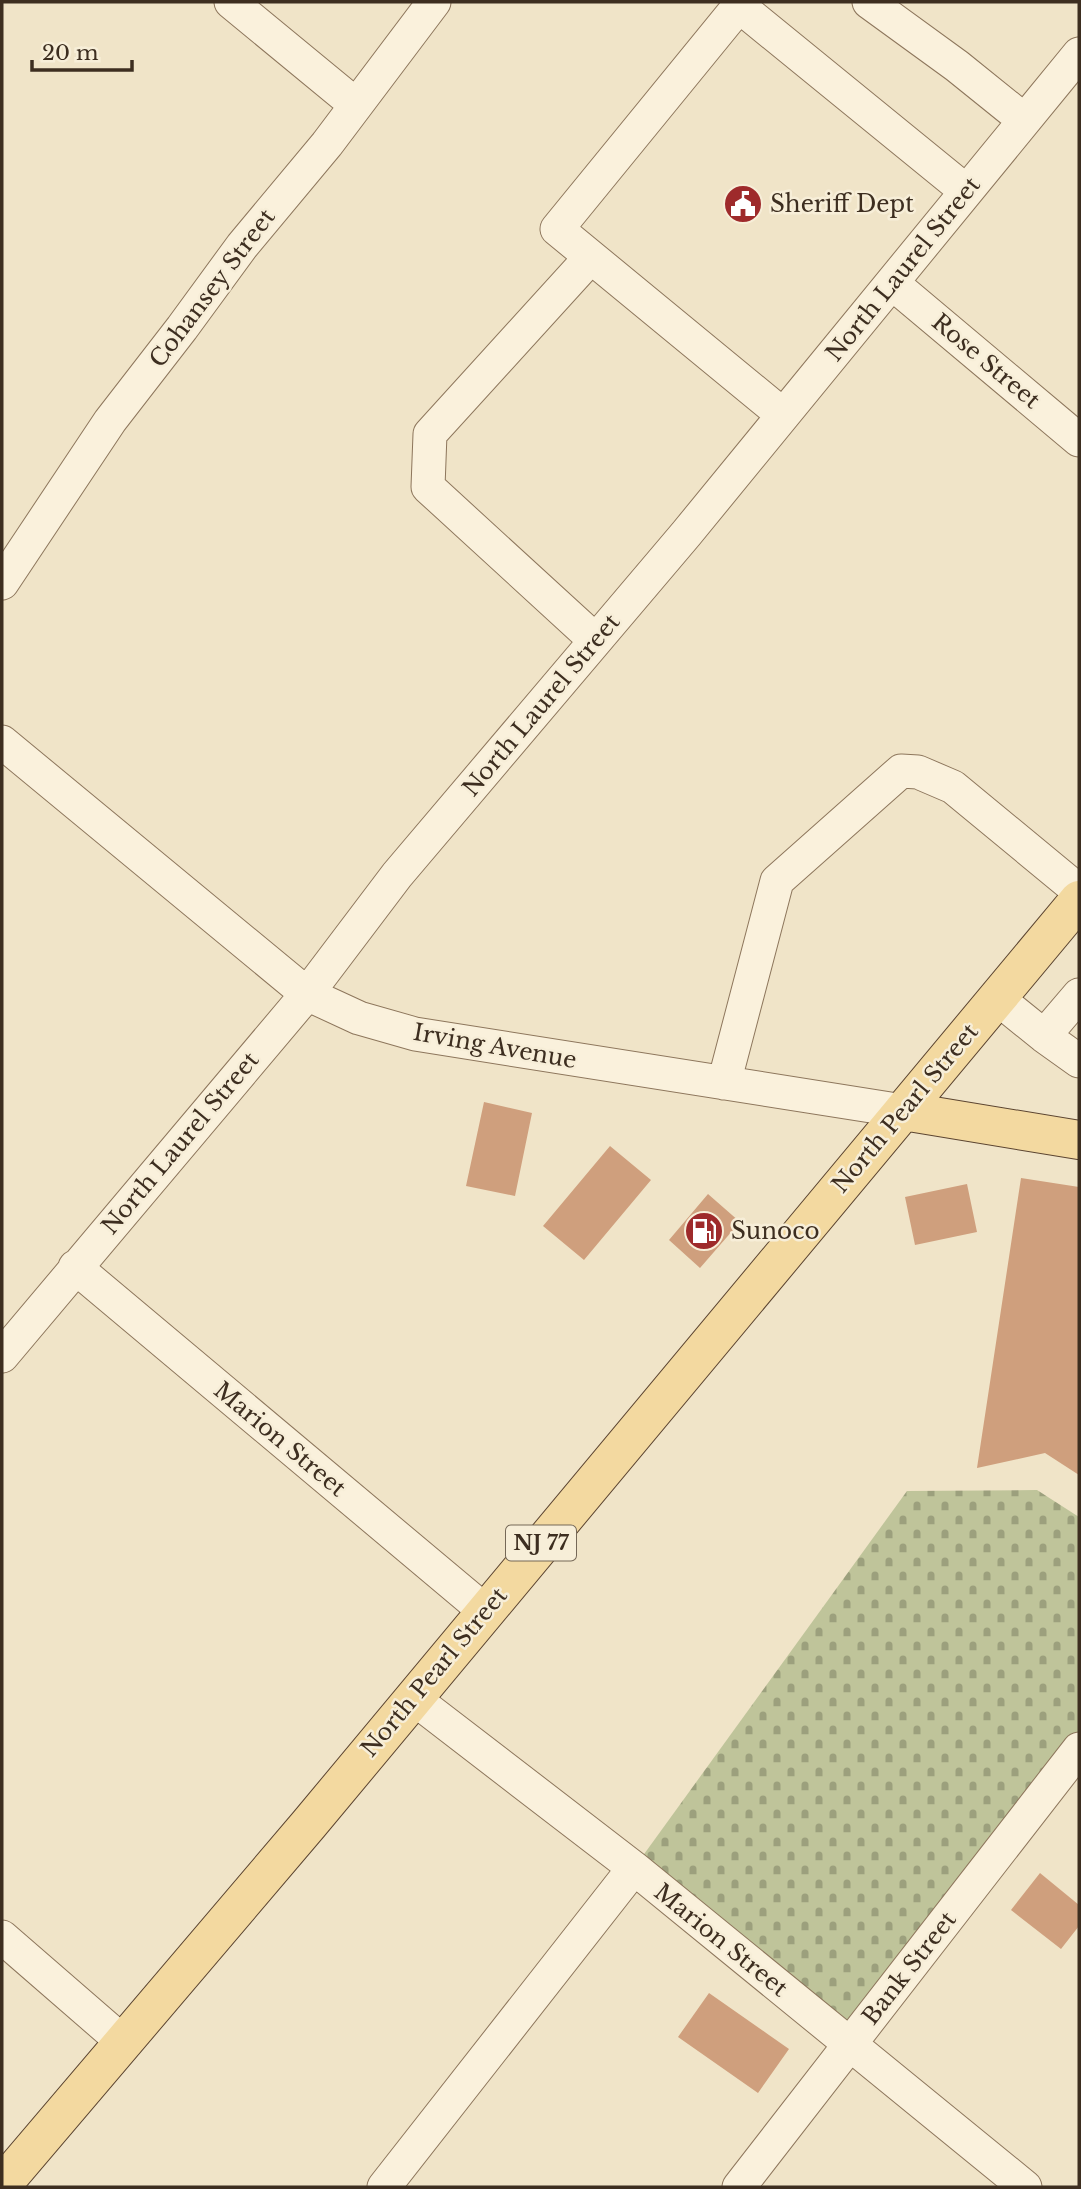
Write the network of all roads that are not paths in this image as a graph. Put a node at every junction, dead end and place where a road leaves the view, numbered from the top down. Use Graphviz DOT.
graph roads {
  1 [pos="231,2"];
  2 [pos="435,2"];
  3 [pos="869,2"];
  4 [pos="1079,54"];
  5 [pos="356,105"];
  6 [pos="1024,120"];
  7 [pos="967,191"];
  8 [pos="591,257"];
  9 [pos="892,282"];
  10 [pos="783,415"];
  11 [pos="1079,440"];
  12 [pos="2,583"];
  13 [pos="596,640"];
  14 [pos="2,742"];
  15 [pos="1079,891"];
  16 [pos="1079,900"];
  17 [pos="307,994"];
  18 [pos="1079,995"];
  19 [pos="997,999"];
  20 [pos="1044,1037"];
  21 [pos="1079,1061"];
  22 [pos="724,1083"];
  23 [pos="903,1111"];
  24 [pos="1079,1140"];
  25 [pos="75,1267"];
  26 [pos="2,1356"];
  27 [pos="485,1611"];
  28 [pos="413,1698"];
  29 [pos="1079,1749"];
  30 [pos="634,1868"];
  31 [pos="2,1937"];
  32 [pos="123,2042"];
  33 [pos="849,2045"];
  34 [pos="2,2185"];
  35 [pos="384,2187"];
  36 [pos="739,2187"];
  37 [pos="1025,2187"];
  1 -- 5 [label="street"];
  2 -- 5 [label="street, Cohansey Street"];
  3 -- 6 [label="street"];
  4 -- 6 [label="street, North Laurel Street"];
  5 -- 12 [label="street, Cohansey Street"];
  6 -- 7 [label="street, North Laurel Street"];
  7 -- 8 [label="street"];
  7 -- 9 [label="street, North Laurel Street"];
  8 -- 10 [label="street"];
  8 -- 13 [label="street"];
  9 -- 10 [label="street, North Laurel Street"];
  9 -- 11 [label="street, Rose Street"];
  10 -- 13 [label="street, North Laurel Street"];
  13 -- 17 [label="street, North Laurel Street"];
  14 -- 17 [label="street, Irving Avenue"];
  15 -- 22 [label="street"];
  16 -- 19 [label="main road, North Pearl Street / NJ 77"];
  17 -- 22 [label="street, Irving Avenue"];
  17 -- 25 [label="street, North Laurel Street"];
  18 -- 20 [label="street"];
  19 -- 20 [label="street"];
  19 -- 23 [label="main road, North Pearl Street / NJ 77"];
  20 -- 21 [label="street"];
  22 -- 23 [label="street, Irving Avenue"];
  23 -- 24 [label="main road, Irving Avenue"];
  23 -- 27 [label="main road, North Pearl Street / NJ 77"];
  25 -- 26 [label="street, North Laurel Street"];
  25 -- 27 [label="street, Marion Street"];
  27 -- 28 [label="main road, North Pearl Street / NJ 77"];
  28 -- 30 [label="street, Marion Street"];
  28 -- 32 [label="main road, North Pearl Street / NJ 77"];
  29 -- 33 [label="street, Bank Street"];
  30 -- 33 [label="street, Marion Street"];
  30 -- 35 [label="street"];
  31 -- 32 [label="street"];
  32 -- 34 [label="main road, North Pearl Street / NJ 77"];
  33 -- 36 [label="street, Bank Street"];
  33 -- 37 [label="street, Marion Street"];
}
